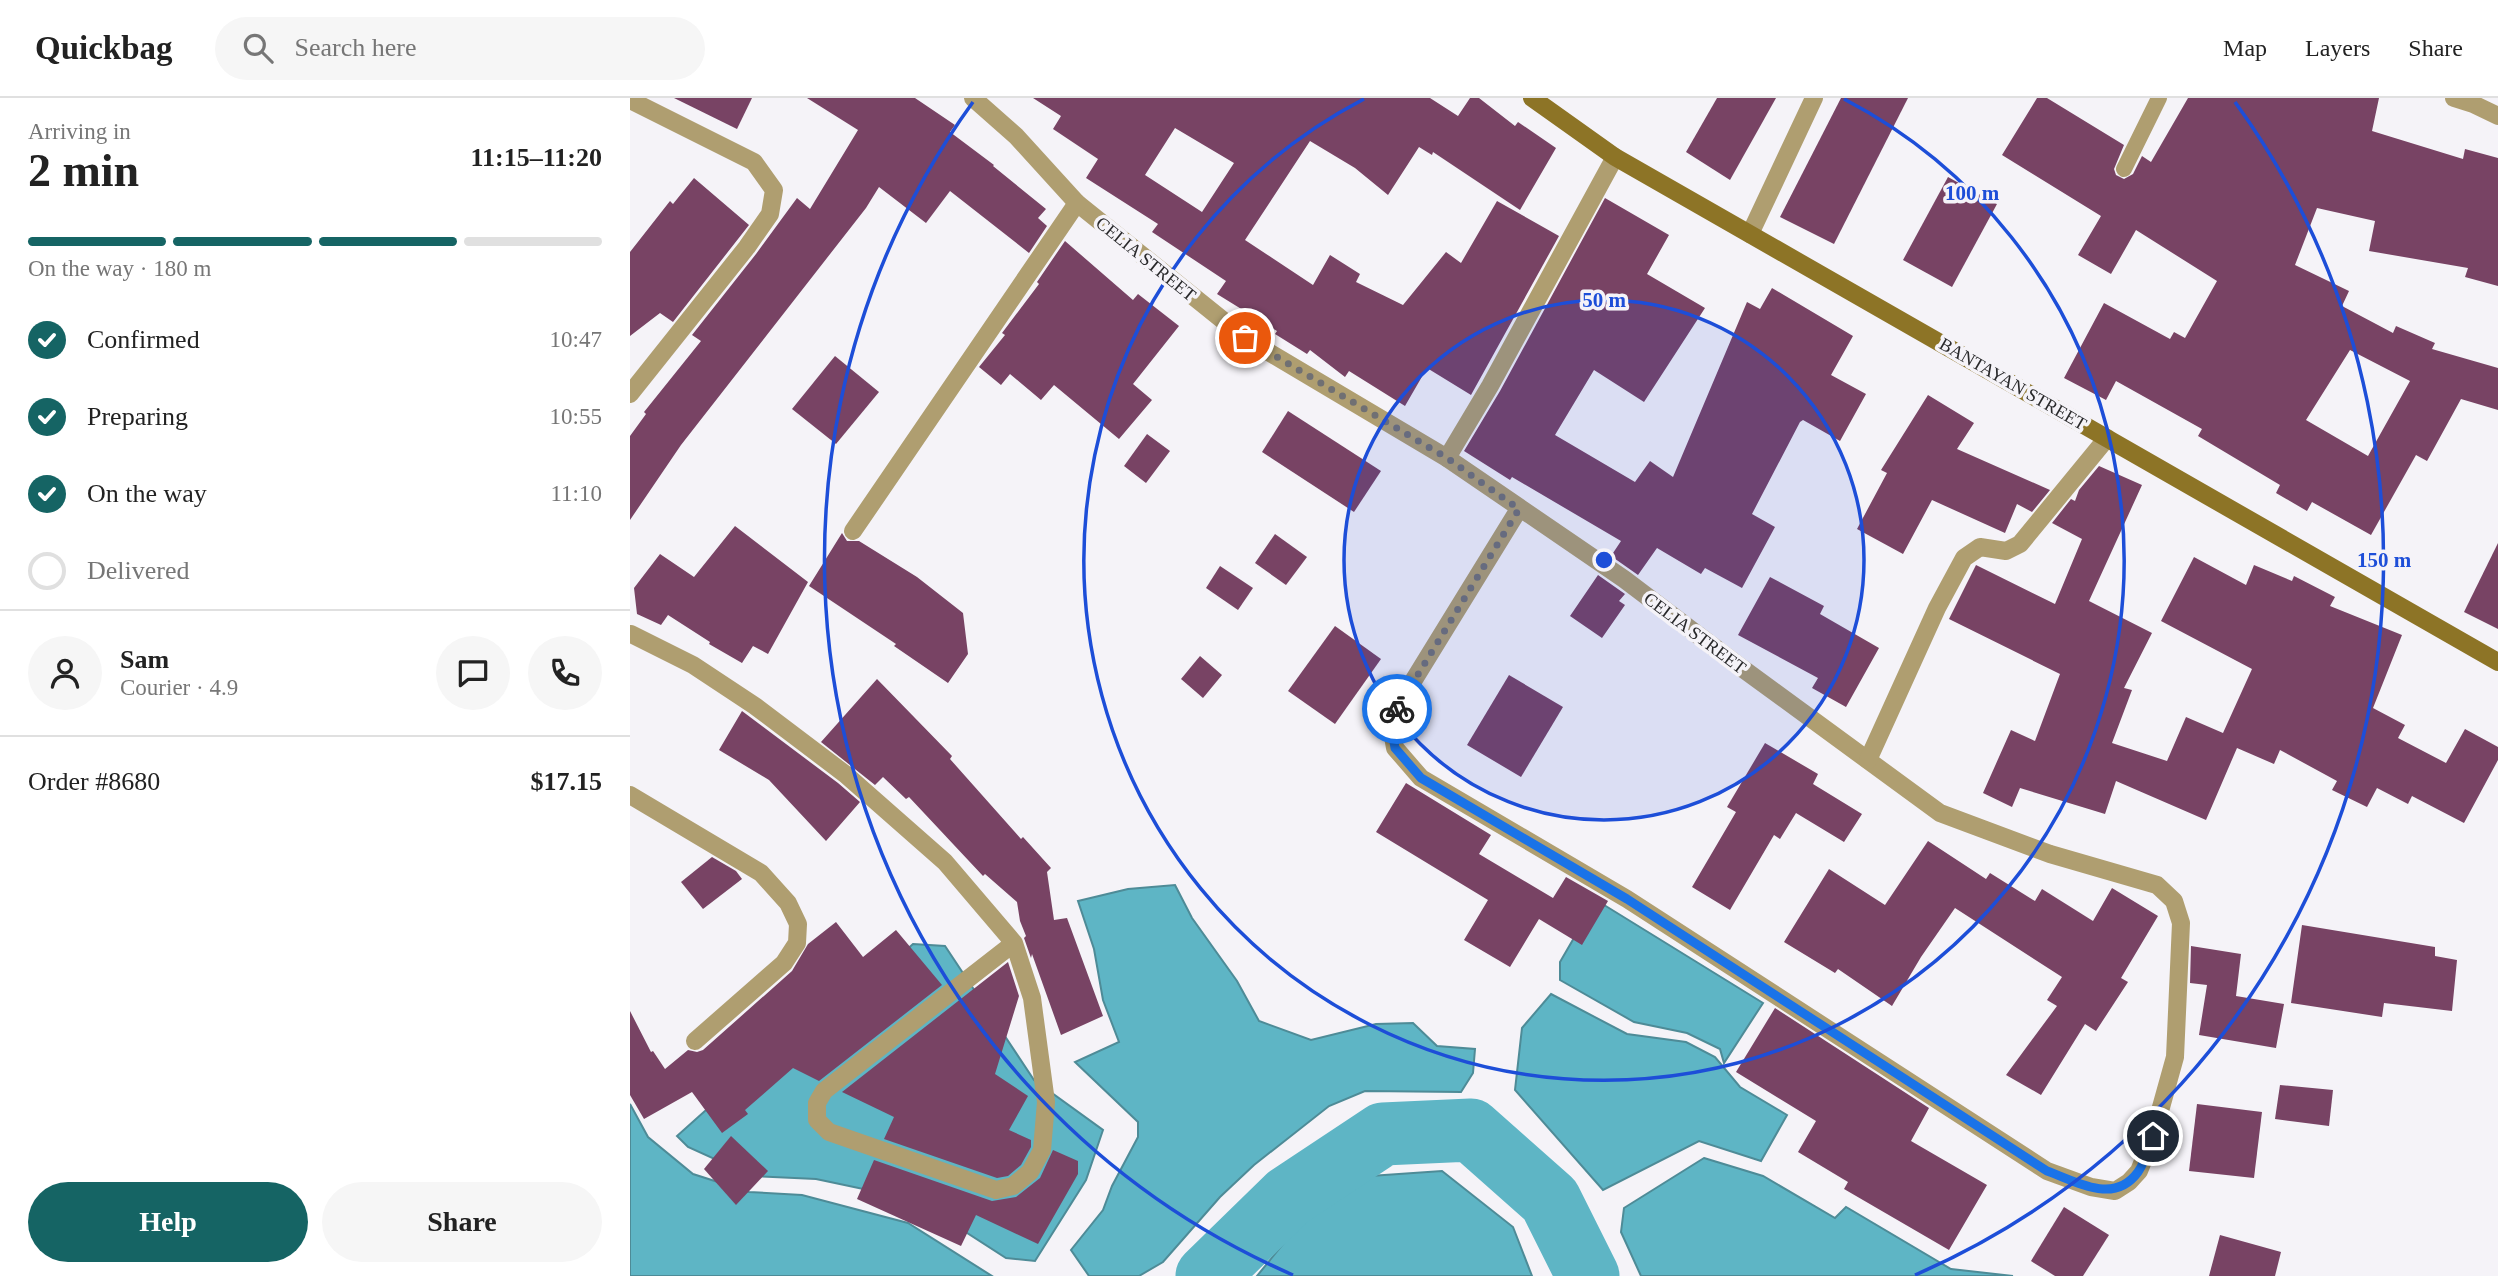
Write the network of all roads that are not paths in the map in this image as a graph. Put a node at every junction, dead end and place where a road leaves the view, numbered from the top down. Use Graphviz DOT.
graph roads {
  1 [pos="973,98"];
  2 [pos="1532,98"];
  3 [pos="1814,98"];
  4 [pos="2159,98"];
  5 [pos="2454,98"];
  6 [pos="630,100"];
  7 [pos="2498,116"];
  8 [pos="1615,157"];
  9 [pos="2124,169"];
  10 [pos="1077,203"];
  11 [pos="1749,234"];
  12 [pos="630,394"];
  13 [pos="2107,438"];
  14 [pos="1447,458"];
  15 [pos="1519,509"];
  16 [pos="853,531"];
  17 [pos="630,633"];
  18 [pos="2498,662"];
  19 [pos="1868,760"];
  20 [pos="630,794"];
  21 [pos="1014,943"];
  22 [pos="695,1041"];
  1 -- 10 [label="street, CELIA STREET"];
  2 -- 8 [label="main road, BANTAYAN STREET"];
  3 -- 11 [label="street"];
  4 -- 9 [label="lane"];
  5 -- 7 [label="street"];
  6 -- 12 [label="street"];
  8 -- 11 [label="main road, BANTAYAN STREET"];
  8 -- 14 [label="street"];
  10 -- 14 [label="street, CELIA STREET"];
  10 -- 16 [label="street"];
  11 -- 13 [label="main road, BANTAYAN STREET"];
  13 -- 18 [label="main road, BANTAYAN STREET"];
  13 -- 19 [label="street"];
  14 -- 15 [label="street, CELIA STREET"];
  15 -- 19 [label="street, CELIA STREET"];
  15 -- 19 [label="street, CELIA STREET"];
  17 -- 21 [label="street"];
  20 -- 22 [label="street"];
  21 -- 21 [label="street"];
}
